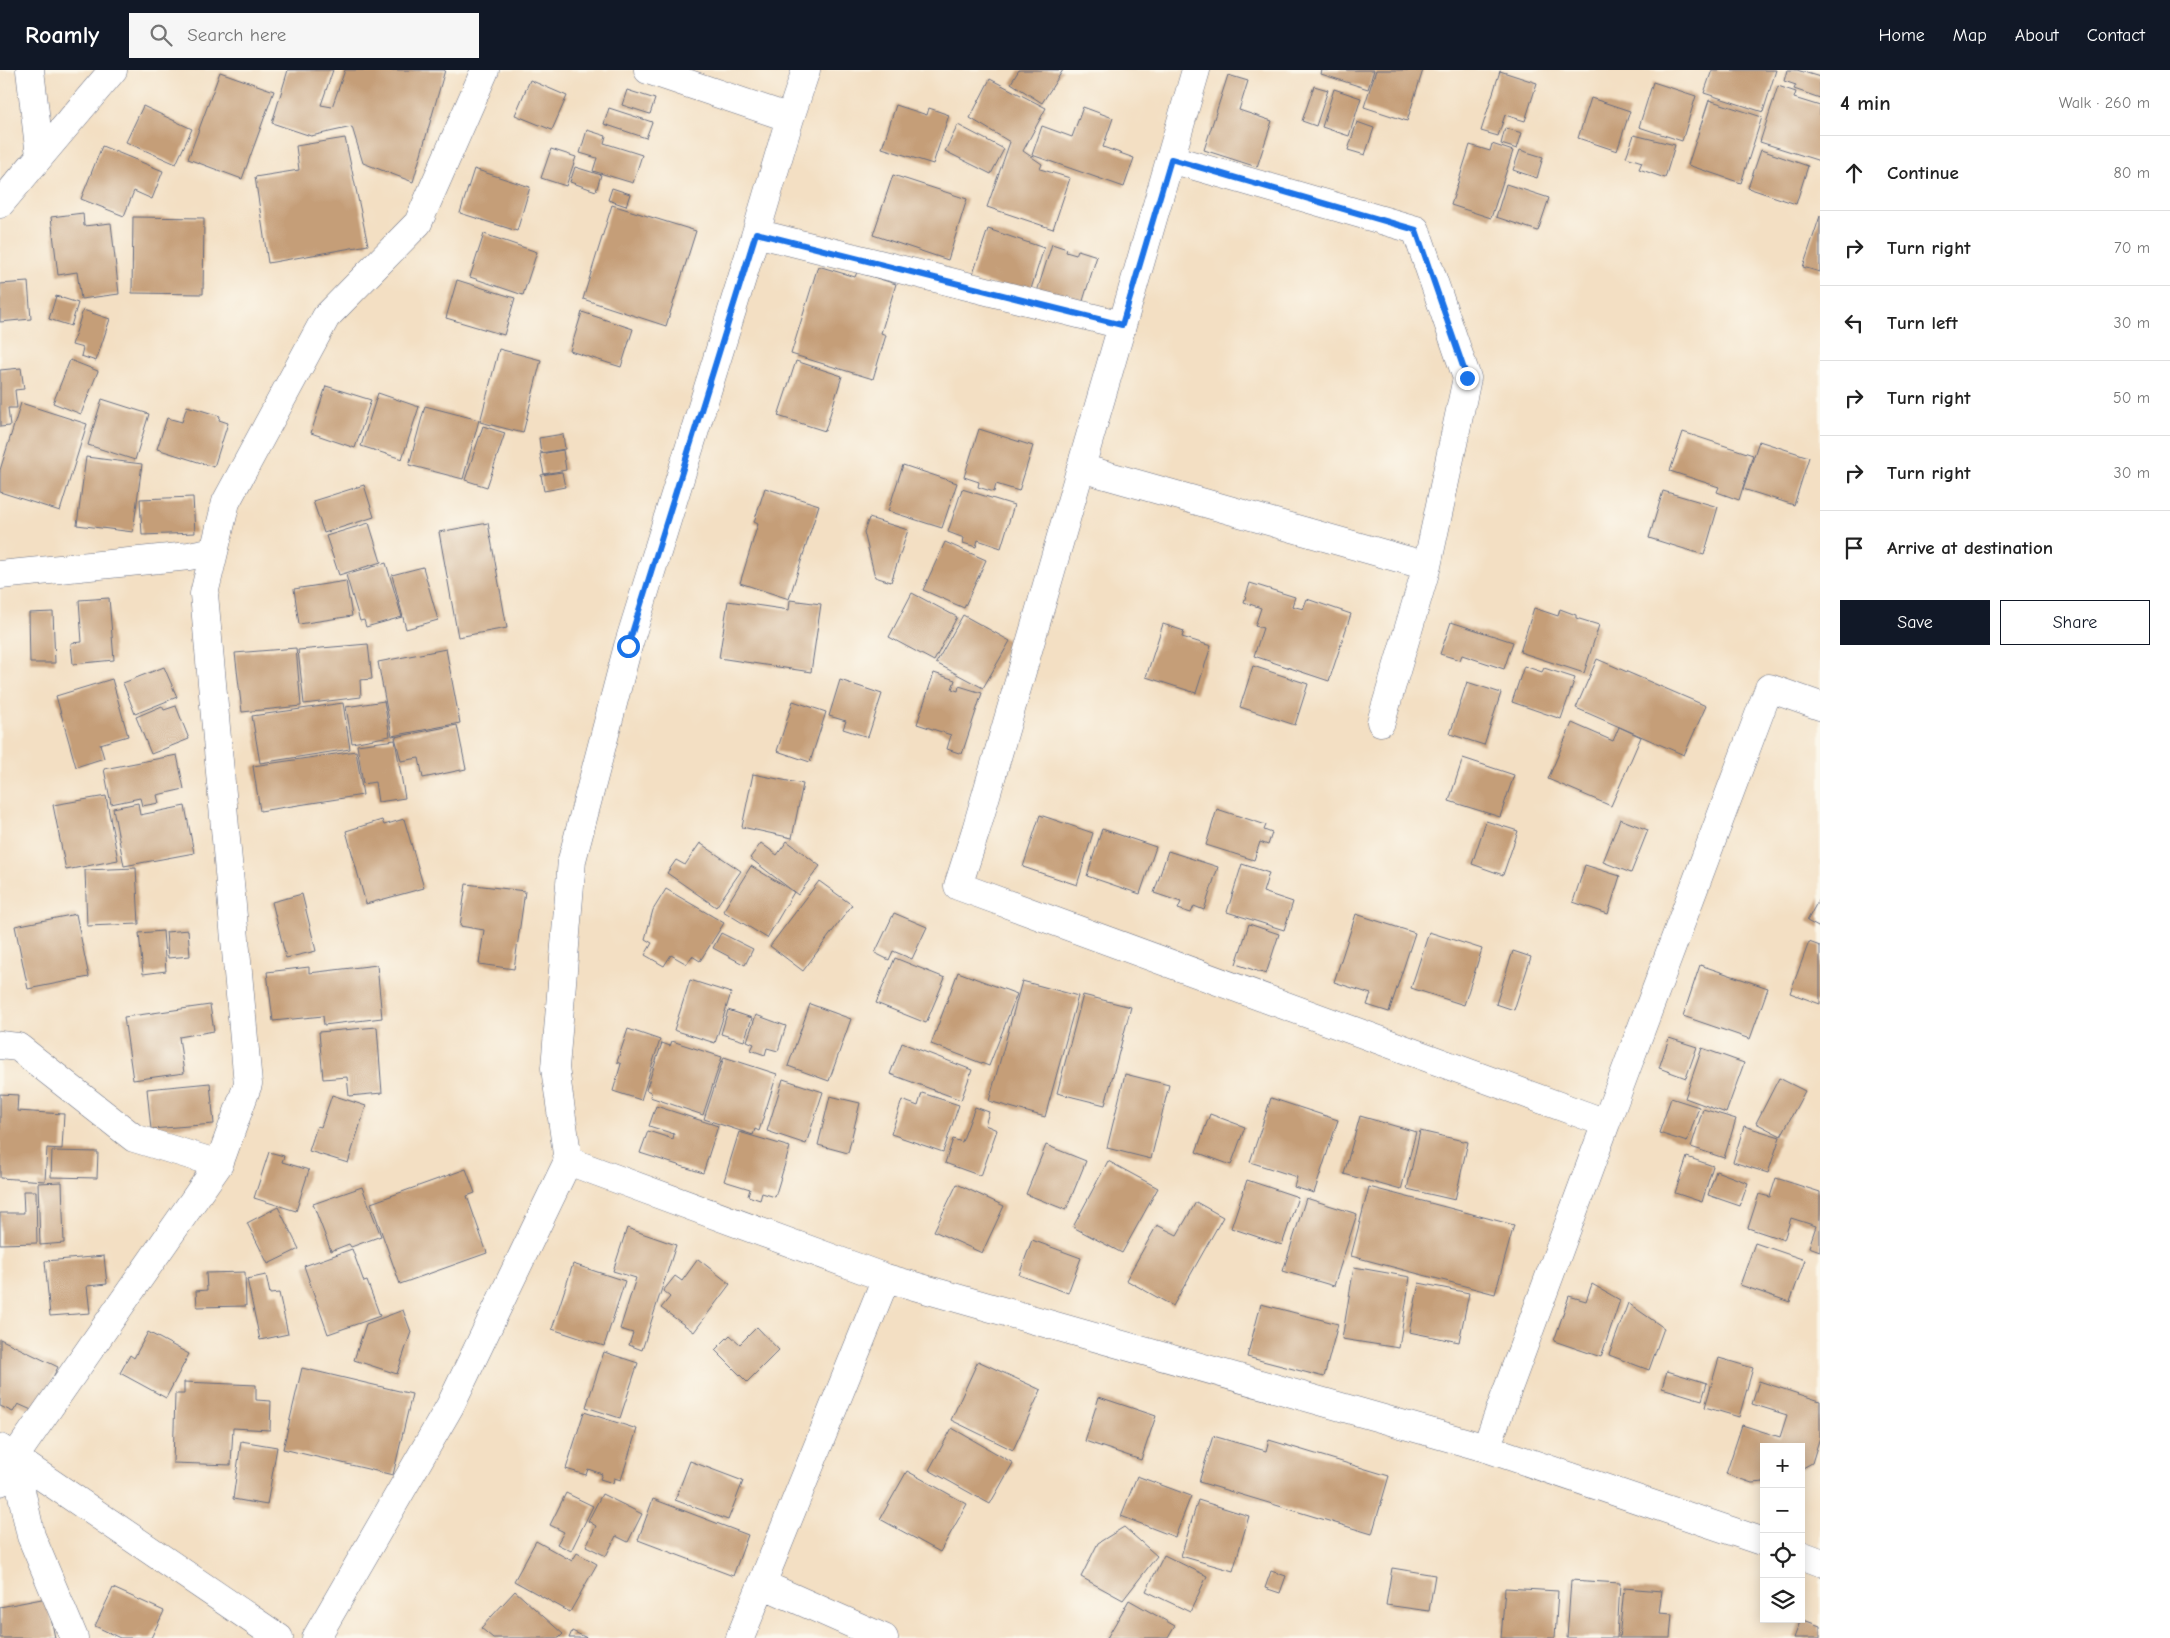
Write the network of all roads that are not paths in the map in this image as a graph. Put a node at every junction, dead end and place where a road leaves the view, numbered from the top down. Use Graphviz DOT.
graph roads {
  1 [pos="30,70"];
  2 [pos="113,70"];
  3 [pos="485,70"];
  4 [pos="648,70"];
  5 [pos="806,70"];
  6 [pos="1196,70"];
  7 [pos="790,118"];
  8 [pos="40,156"];
  9 [pos="1171,159"];
  10 [pos="0,204"];
  11 [pos="756,233"];
  12 [pos="1122,325"];
  13 [pos="1081,468"];
  14 [pos="214,552"];
  15 [pos="1427,566"];
  16 [pos="0,575"];
  17 [pos="1820,706"];
  18 [pos="1381,722"];
  19 [pos="0,1045"];
  20 [pos="1606,1123"];
  21 [pos="568,1161"];
  22 [pos="219,1164"];
  23 [pos="886,1278"];
  24 [pos="1486,1448"];
  25 [pos="7,1453"];
  26 [pos="0,1482"];
  27 [pos="1760,1541"];
  28 [pos="1805,1556"];
  29 [pos="1820,1562"];
  30 [pos="762,1584"];
  31 [pos="74,1638"];
  32 [pos="279,1638"];
  33 [pos="316,1638"];
  34 [pos="740,1638"];
  35 [pos="884,1638"];
  1 -- 8 [label="street"];
  2 -- 8 [label="street"];
  3 -- 14 [label="street"];
  4 -- 7 [label="street"];
  5 -- 7 [label="street"];
  6 -- 9 [label="street"];
  7 -- 11 [label="street"];
  8 -- 10 [label="street"];
  9 -- 12 [label="street"];
  9 -- 15 [label="street"];
  11 -- 12 [label="street"];
  11 -- 21 [label="street"];
  12 -- 13 [label="street"];
  13 -- 15 [label="street"];
  13 -- 20 [label="street"];
  14 -- 16 [label="street"];
  14 -- 22 [label="street"];
  15 -- 18 [label="street"];
  17 -- 20 [label="street"];
  19 -- 22 [label="street"];
  20 -- 24 [label="street"];
  21 -- 23 [label="street"];
  21 -- 33 [label="street"];
  22 -- 25 [label="street"];
  23 -- 24 [label="street"];
  23 -- 30 [label="street"];
  24 -- 27 [label="street"];
  25 -- 26 [label="street"];
  25 -- 31 [label="street"];
  25 -- 32 [label="street"];
  28 -- 29 [label="street"];
  30 -- 34 [label="street"];
  30 -- 35 [label="street"];
}
